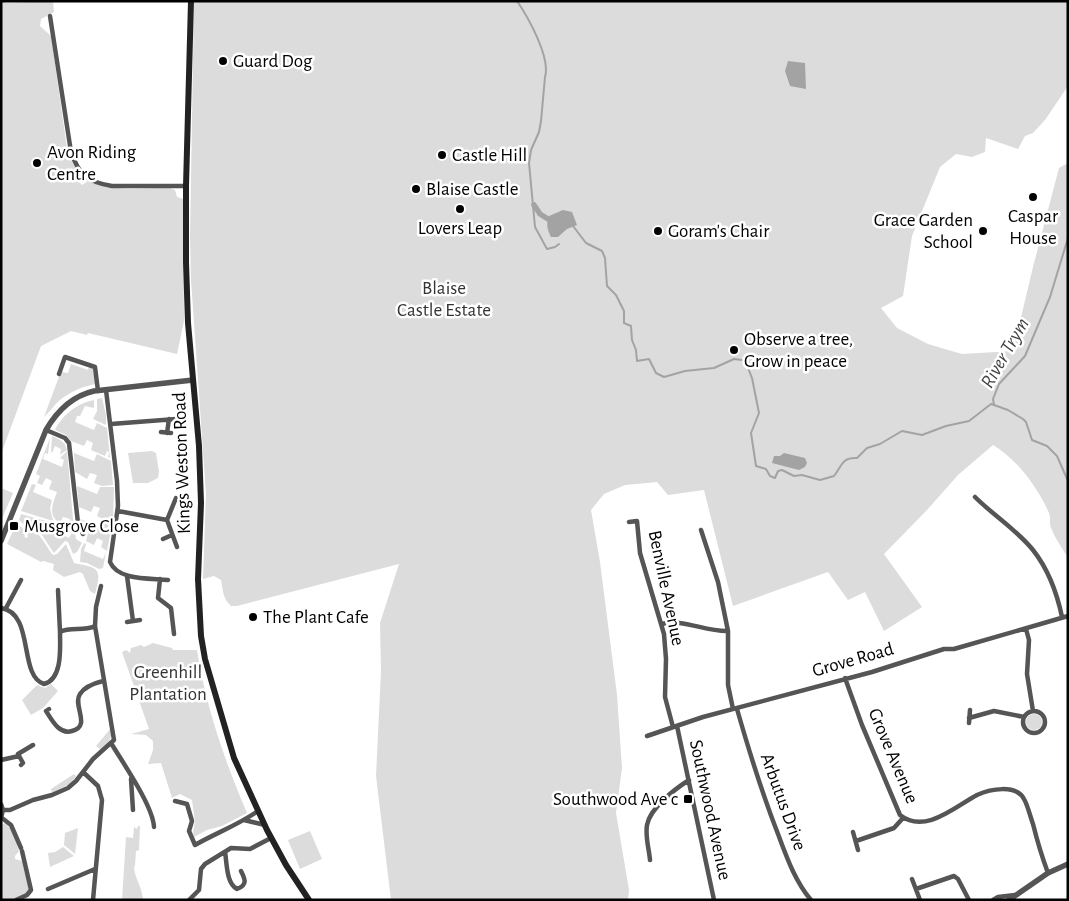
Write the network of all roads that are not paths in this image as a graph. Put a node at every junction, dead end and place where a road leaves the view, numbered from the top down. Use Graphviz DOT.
graph roads {
  1 [pos="191,1"];
  2 [pos="50,16"];
  3 [pos="51,22"];
  4 [pos="44,23"];
  5 [pos="84,177"];
  6 [pos="79,182"];
  7 [pos="186,186"];
  8 [pos="62,366"];
  9 [pos="68,369"];
  10 [pos="58,374"];
  11 [pos="193,380"];
  12 [pos="106,390"];
  13 [pos="98,391"];
  14 [pos="176,418"];
  15 [pos="169,419"];
  16 [pos="111,424"];
  17 [pos="46,430"];
  18 [pos="167,433"];
  19 [pos="176,498"];
  20 [pos="977,500"];
  21 [pos="118,511"];
  22 [pos="167,520"];
  23 [pos="629,522"];
  24 [pos="708,531"];
  25 [pos="83,534"];
  26 [pos="172,535"];
  27 [pos="163,539"];
  28 [pos="1,541"];
  29 [pos="178,547"];
  30 [pos="127,576"];
  31 [pos="160,579"];
  32 [pos="168,580"];
  33 [pos="19,581"];
  34 [pos="100,586"];
  35 [pos="58,590"];
  36 [pos="4,608"];
  37 [pos="1065,617"];
  38 [pos="140,620"];
  39 [pos="133,621"];
  40 [pos="127,622"];
  41 [pos="662,624"];
  42 [pos="95,626"];
  43 [pos="1026,628"];
  44 [pos="728,631"];
  45 [pos="60,632"];
  46 [pos="174,634"];
  47 [pos="845,678"];
  48 [pos="103,681"];
  49 [pos="49,709"];
  50 [pos="735,709"];
  51 [pos="970,710"];
  52 [pos="1033,711"];
  53 [pos="1013,715"];
  54 [pos="1024,717"];
  55 [pos="1012,722"];
  56 [pos="675,727"];
  57 [pos="647,736"];
  58 [pos="111,743"];
  59 [pos="33,745"];
  60 [pos="19,756"];
  61 [pos="1,760"];
  62 [pos="20,765"];
  63 [pos="83,772"];
  64 [pos="131,776"];
  65 [pos="688,780"];
  66 [pos="176,801"];
  67 [pos="1,804"];
  68 [pos="4,810"];
  69 [pos="133,810"];
  70 [pos="258,812"];
  71 [pos="2,818"];
  72 [pos="903,818"];
  73 [pos="244,820"];
  74 [pos="265,825"];
  75 [pos="154,827"];
  76 [pos="853,832"];
  77 [pos="271,838"];
  78 [pos="856,841"];
  79 [pos="655,847"];
  80 [pos="648,848"];
  81 [pos="858,850"];
  82 [pos="225,852"];
  83 [pos="650,860"];
  84 [pos="1068,864"];
  85 [pos="96,869"];
  86 [pos="241,871"];
  87 [pos="1048,872"];
  88 [pos="912,879"];
  89 [pos="48,889"];
  90 [pos="916,889"];
  91 [pos="1015,895"];
  92 [pos="16,900"];
  93 [pos="93,900"];
  94 [pos="189,900"];
  95 [pos="309,900"];
  96 [pos="714,900"];
  97 [pos="811,900"];
  98 [pos="920,900"];
  99 [pos="969,900"];
  100 [pos="993,900"];
  101 [pos="1009,900"];
  1 -- 7 [label="main road, Kings Weston Road"];
  2 -- 3 [label="street"];
  3 -- 4 [label="street"];
  3 -- 5 [label="street"];
  5 -- 6 [label="street"];
  5 -- 7 [label="street"];
  7 -- 11 [label="main road, Kings Weston Road"];
  8 -- 9 [label="street"];
  8 -- 10 [label="street"];
  8 -- 13 [label="street"];
  11 -- 12 [label="street"];
  11 -- 70 [label="main road, Kings Weston Road"];
  12 -- 13 [label="street"];
  12 -- 16 [label="street"];
  13 -- 17 [label="street"];
  14 -- 15 [label="street"];
  15 -- 16 [label="street"];
  15 -- 18 [label="street"];
  16 -- 21 [label="street"];
  17 -- 25 [label="street"];
  17 -- 28 [label="street"];
  19 -- 22 [label="street"];
  20 -- 37 [label="street"];
  21 -- 22 [label="street"];
  21 -- 30 [label="street"];
  22 -- 26 [label="street"];
  23 -- 41 [label="street, Benville Avenue"];
  24 -- 44 [label="street, Arbutus Drive"];
  26 -- 27 [label="street"];
  26 -- 29 [label="street"];
  30 -- 31 [label="street"];
  30 -- 39 [label="street"];
  31 -- 32 [label="street"];
  31 -- 46 [label="street"];
  33 -- 36 [label="street"];
  34 -- 42 [label="street"];
  35 -- 45 [label="street"];
  36 -- 45 [label="street"];
  37 -- 43 [label="street, Grove Road"];
  38 -- 39 [label="street"];
  39 -- 40 [label="street"];
  41 -- 44 [label="street"];
  41 -- 56 [label="street, Benville Avenue"];
  42 -- 45 [label="street"];
  42 -- 48 [label="street"];
  43 -- 47 [label="street, Grove Road"];
  43 -- 52 [label="street"];
  44 -- 50 [label="street, Arbutus Drive"];
  47 -- 50 [label="street, Grove Road"];
  47 -- 72 [label="street, Grove Avenue"];
  48 -- 49 [label="street"];
  48 -- 58 [label="street"];
  50 -- 56 [label="street, Grove Road"];
  50 -- 97 [label="street, Arbutus Drive"];
  51 -- 53 [label="street"];
  52 -- 54 [label="street"];
  52 -- 54 [label="street"];
  53 -- 54 [label="street"];
  53 -- 55 [label="street"];
  56 -- 57 [label="street, Grove Road"];
  56 -- 65 [label="street, Southwood Avenue"];
  58 -- 63 [label="street"];
  58 -- 64 [label="street"];
  59 -- 60 [label="street"];
  60 -- 61 [label="street"];
  60 -- 62 [label="street"];
  63 -- 68 [label="street"];
  63 -- 85 [label="street"];
  64 -- 69 [label="street"];
  64 -- 75 [label="street"];
  65 -- 80 [label="street"];
  65 -- 96 [label="street, Southwood Avenue"];
  66 -- 73 [label="street"];
  67 -- 68 [label="street"];
  68 -- 71 [label="street"];
  70 -- 73 [label="street"];
  70 -- 74 [label="main road, Kings Weston Road"];
  71 -- 92 [label="street"];
  72 -- 78 [label="street"];
  72 -- 87 [label="street, Grove Avenue"];
  73 -- 74 [label="street"];
  74 -- 77 [label="main road, Kings Weston Road"];
  76 -- 78 [label="street"];
  77 -- 82 [label="street"];
  77 -- 95 [label="main road, Kings Weston Road"];
  78 -- 81 [label="street"];
  79 -- 80 [label="street"];
  80 -- 83 [label="street"];
  82 -- 86 [label="street"];
  82 -- 94 [label="street"];
  84 -- 87 [label="street"];
  85 -- 89 [label="street"];
  85 -- 93 [label="street"];
  87 -- 91 [label="street"];
  88 -- 90 [label="street"];
  90 -- 98 [label="street"];
  90 -- 99 [label="street"];
  91 -- 100 [label="street"];
  91 -- 101 [label="street"];
}
